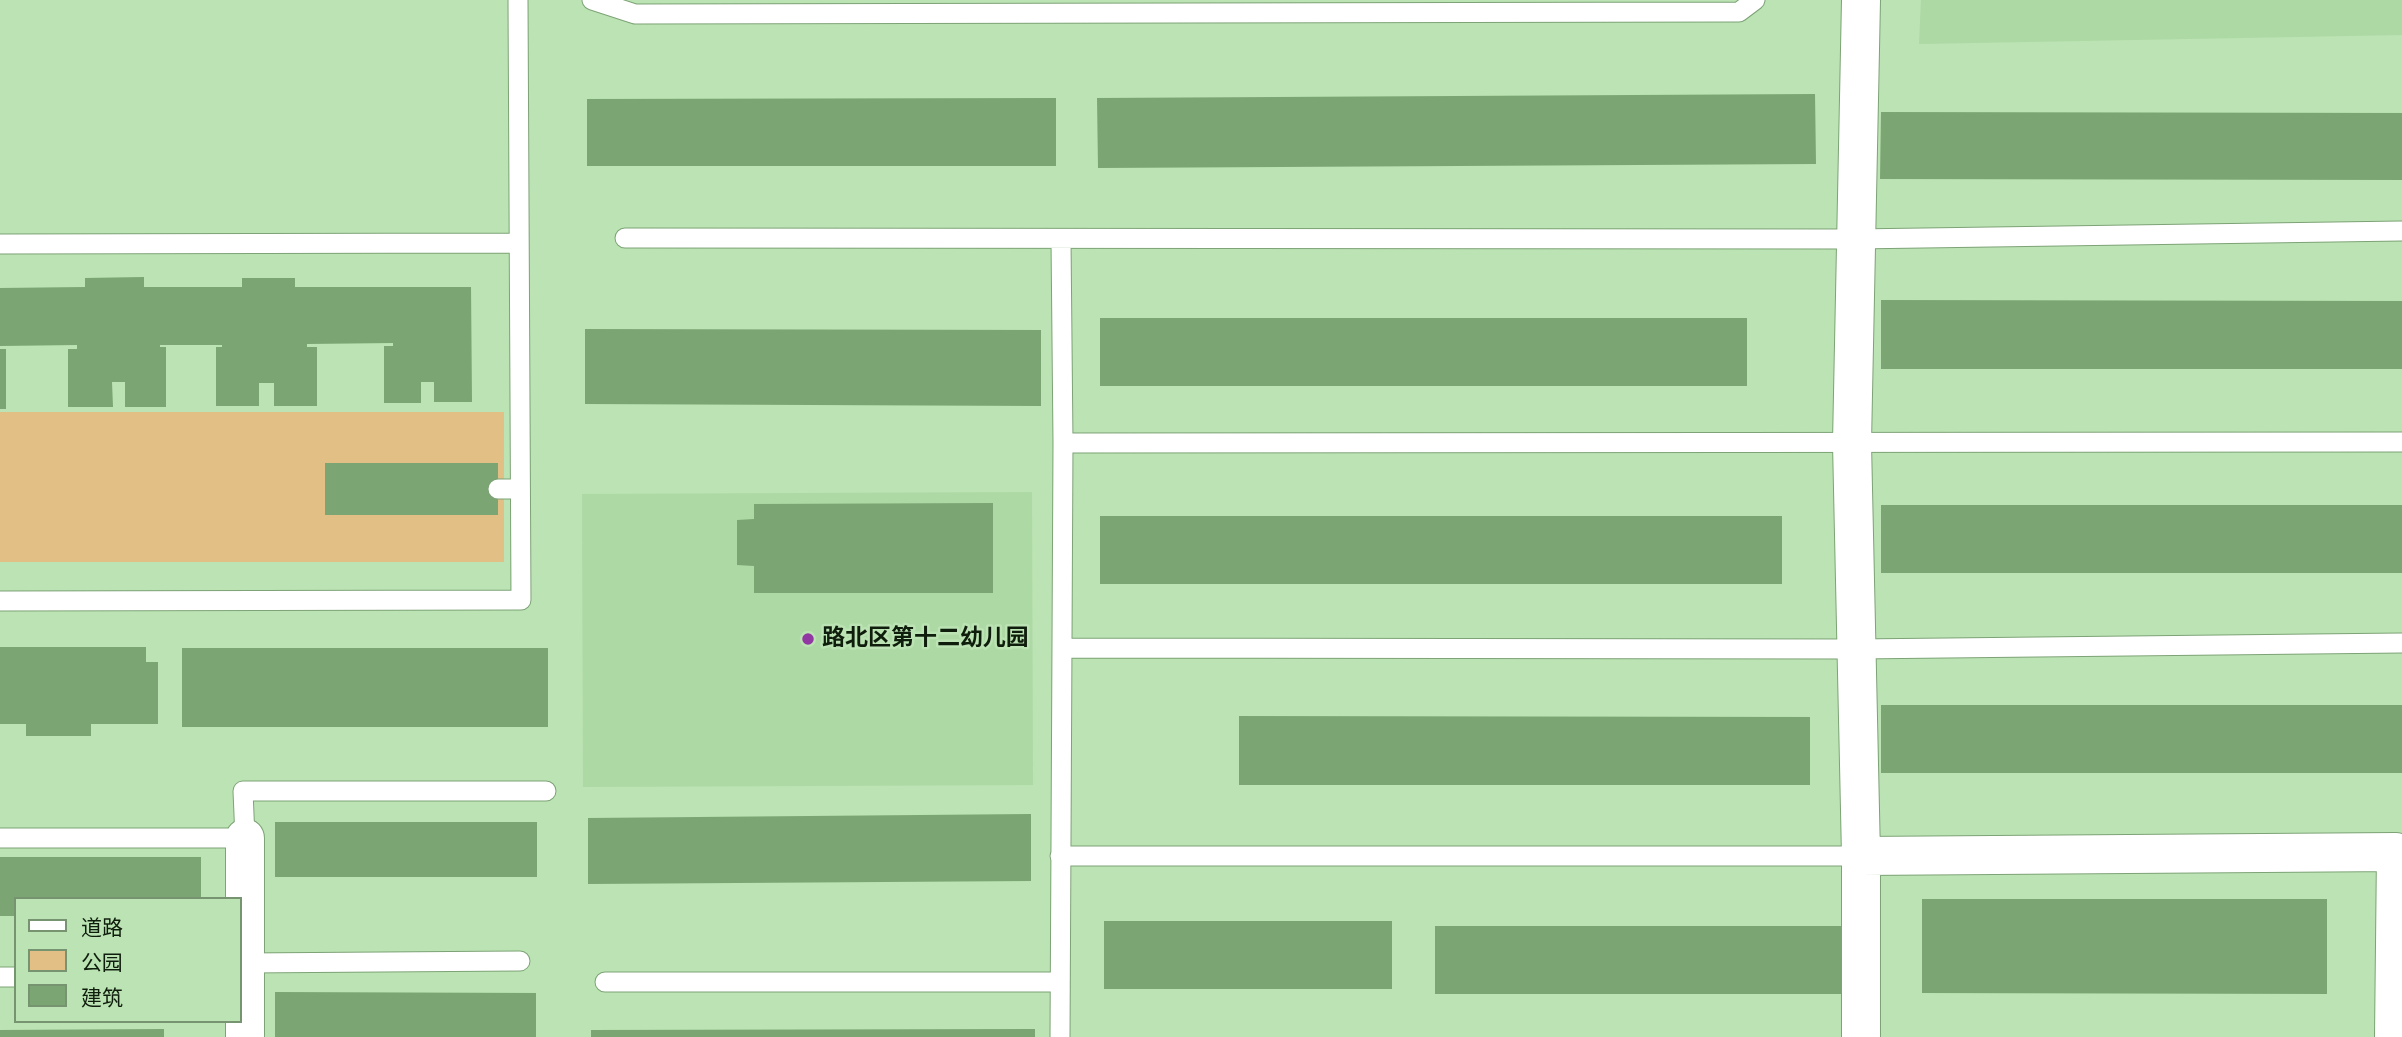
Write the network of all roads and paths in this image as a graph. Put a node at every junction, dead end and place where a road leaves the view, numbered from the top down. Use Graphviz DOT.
graph roads {
  1 [pos="518,0"];
  2 [pos="592,0"];
  3 [pos="1755,0"];
  4 [pos="1861,0"];
  5 [pos="2402,231"];
  6 [pos="625,238"];
  7 [pos="1061,239"];
  8 [pos="1855,239"];
  9 [pos="519,243"];
  10 [pos="0,244"];
  11 [pos="2402,442"];
  12 [pos="1063,443"];
  13 [pos="1852,443"];
  14 [pos="498,489"];
  15 [pos="520,489"];
  16 [pos="0,601"];
  17 [pos="2402,643"];
  18 [pos="1062,648"];
  19 [pos="1856,649"];
  20 [pos="546,791"];
  21 [pos="0,838"];
  22 [pos="245,838"];
  23 [pos="1060,856"];
  24 [pos="1861,856"];
  25 [pos="520,961"];
  26 [pos="243,972"];
  27 [pos="2398,978"];
  28 [pos="605,982"];
  29 [pos="1060,982"];
  30 [pos="245,1037"];
  31 [pos="1060,1037"];
  32 [pos="1861,1037"];
  33 [pos="2394,1037"];
  1 -- 9 [label="lane"];
  2 -- 3 [label="lane"];
  4 -- 8 [label="street"];
  5 -- 8 [label="lane"];
  6 -- 7 [label="lane"];
  7 -- 8 [label="lane"];
  7 -- 12 [label="lane"];
  8 -- 13 [label="street"];
  9 -- 10 [label="lane"];
  9 -- 15 [label="lane"];
  11 -- 13 [label="lane"];
  12 -- 13 [label="lane"];
  12 -- 18 [label="lane"];
  13 -- 19 [label="street"];
  14 -- 15 [label="lane"];
  15 -- 16 [label="lane"];
  17 -- 19 [label="lane"];
  18 -- 19 [label="lane"];
  18 -- 23 [label="lane"];
  19 -- 24 [label="street"];
  20 -- 22 [label="lane"];
  21 -- 22 [label="lane"];
  22 -- 26 [label="street"];
  23 -- 24 [label="lane"];
  23 -- 29 [label="lane"];
  24 -- 27 [label="street"];
  24 -- 32 [label="street"];
  25 -- 26 [label="lane"];
  26 -- 30 [label="street"];
  27 -- 33 [label="street"];
  28 -- 29 [label="lane"];
  29 -- 31 [label="lane"];
}
